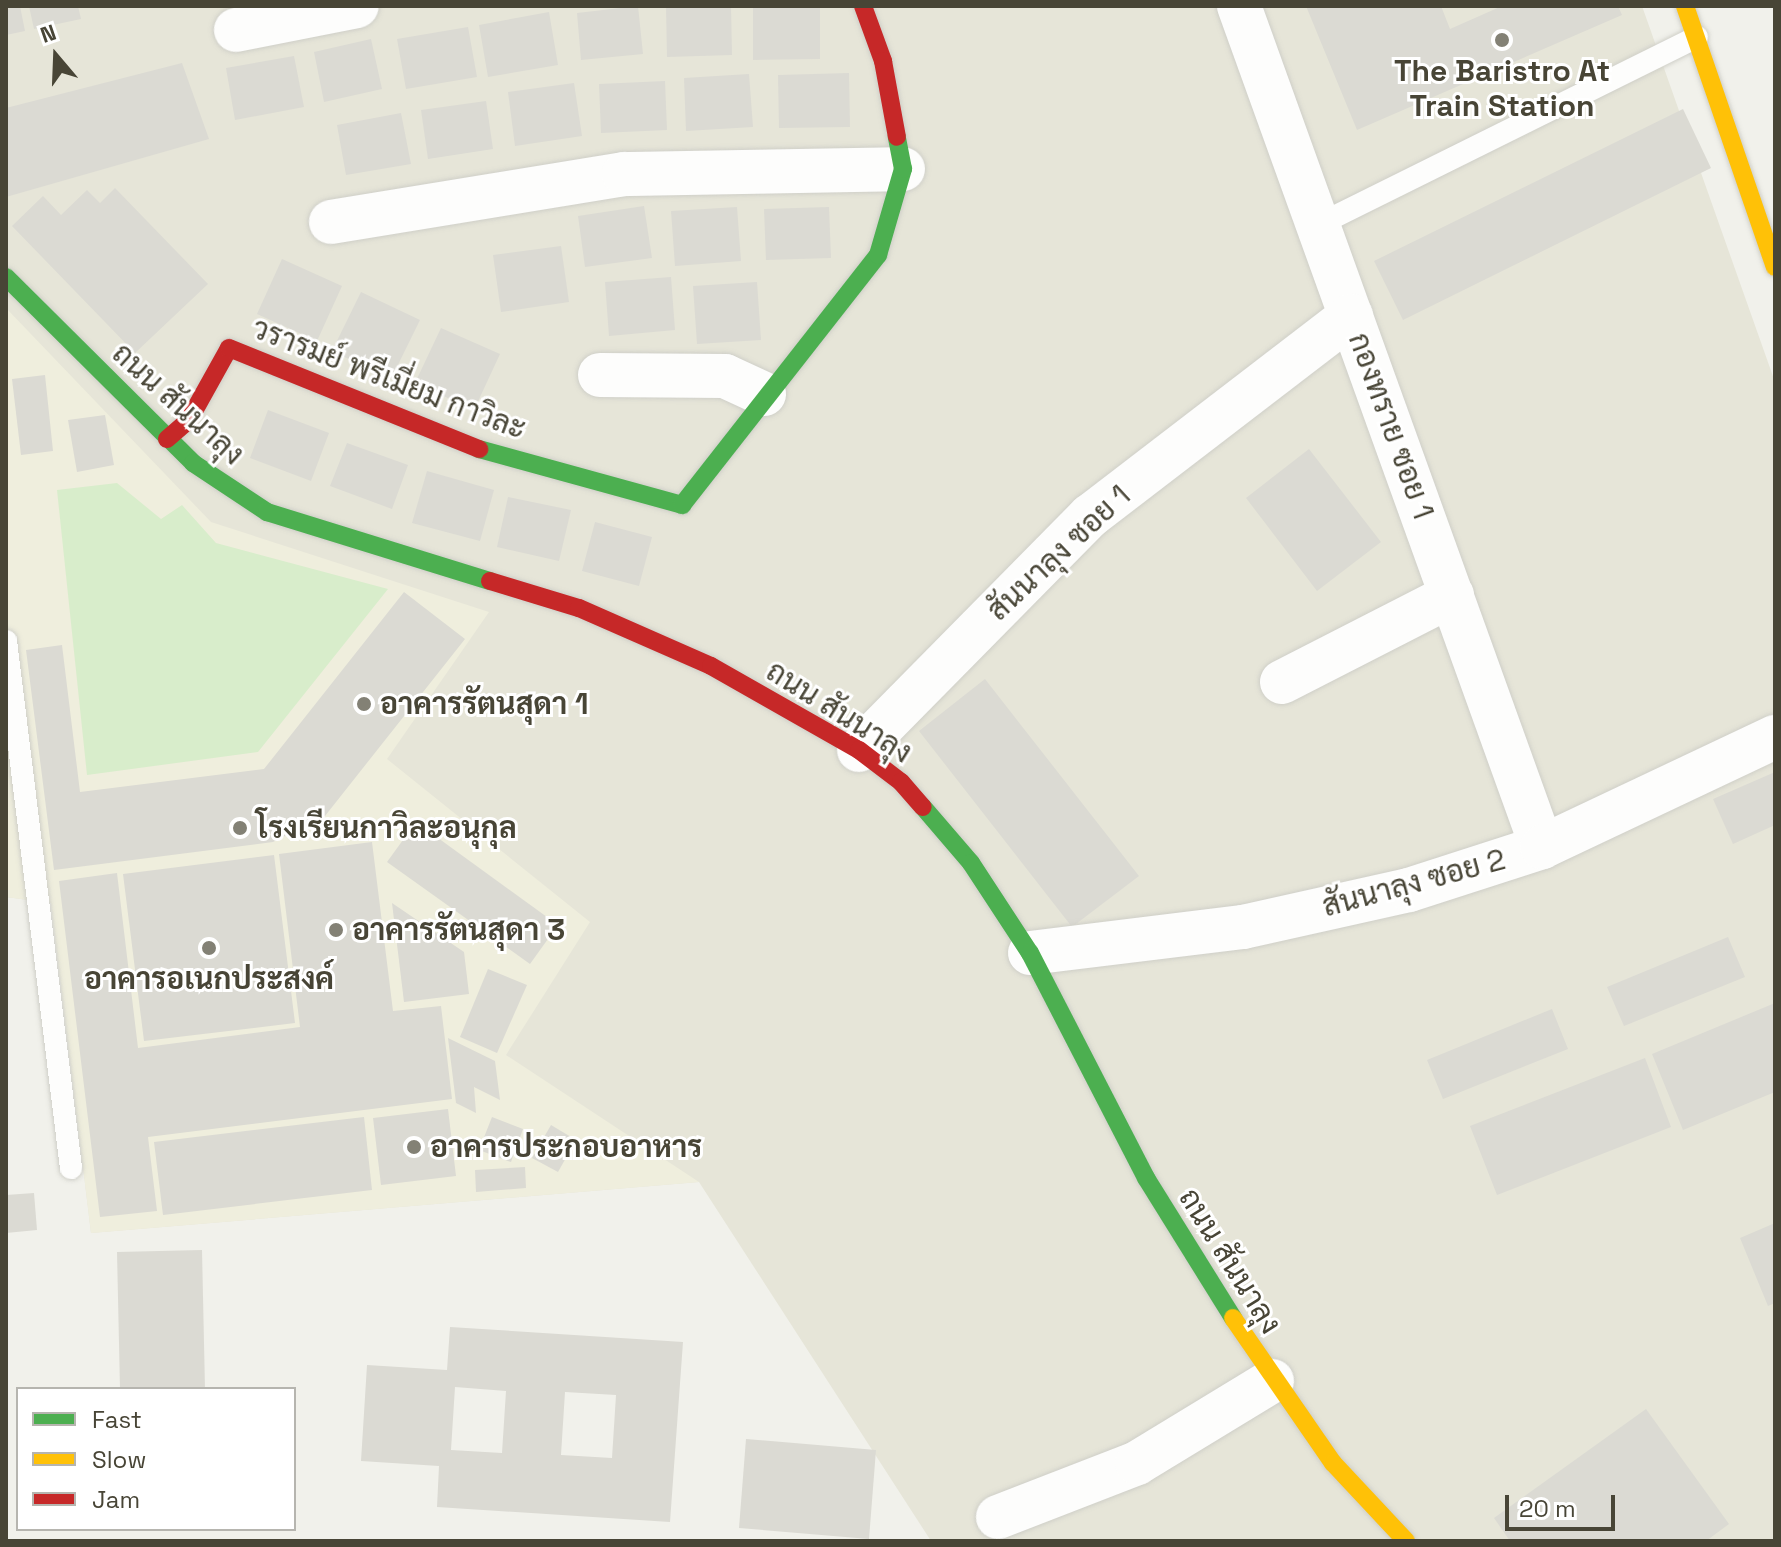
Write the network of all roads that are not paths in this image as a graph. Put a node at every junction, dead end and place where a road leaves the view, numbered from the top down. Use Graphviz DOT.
graph roads {
  1 [pos="357,6"];
  2 [pos="863,6"];
  3 [pos="1239,6"];
  4 [pos="1685,6"];
  5 [pos="236,30"];
  6 [pos="1697,37"];
  7 [pos="903,169"];
  8 [pos="331,222"];
  9 [pos="1318,225"];
  10 [pos="1775,267"];
  11 [pos="6,277"];
  12 [pos="1351,316"];
  13 [pos="600,375"];
  14 [pos="764,394"];
  15 [pos="167,439"];
  16 [pos="1452,595"];
  17 [pos="6,641"];
  18 [pos="1282,682"];
  19 [pos="1775,737"];
  20 [pos="859,750"];
  21 [pos="1542,847"];
  22 [pos="1030,953"];
  23 [pos="71,1168"];
  24 [pos="1272,1381"];
  25 [pos="998,1517"];
  26 [pos="1406,1541"];
  1 -- 5 [label="street"];
  2 -- 7 [label="street"];
  3 -- 9 [label="street, กองทราย ซอย 1"];
  4 -- 6 [label="street"];
  6 -- 9 [label="lane"];
  6 -- 10 [label="street"];
  7 -- 8 [label="street"];
  7 -- 14 [label="street"];
  9 -- 12 [label="street, กองทราย ซอย 1"];
  11 -- 15 [label="street, ถนน สันนาลุง"];
  12 -- 16 [label="street, กองทราย ซอย 1"];
  12 -- 20 [label="street, สันนาลุง ซอย 1"];
  13 -- 14 [label="street"];
  14 -- 15 [label="street, วรารมย์ พรีเมี่ยม กาวิละ"];
  15 -- 20 [label="street, ถนน สันนาลุง"];
  16 -- 18 [label="street"];
  16 -- 21 [label="street, กองทราย ซอย 1"];
  17 -- 23 [label="lane"];
  19 -- 21 [label="street, สันนาลุง ซอย 2"];
  20 -- 22 [label="street, ถนน สันนาลุง"];
  21 -- 22 [label="street, สันนาลุง ซอย 2"];
  22 -- 24 [label="street, ถนน สันนาลุง"];
  24 -- 25 [label="street"];
  24 -- 26 [label="street, ถนน สันนาลุง"];
}
